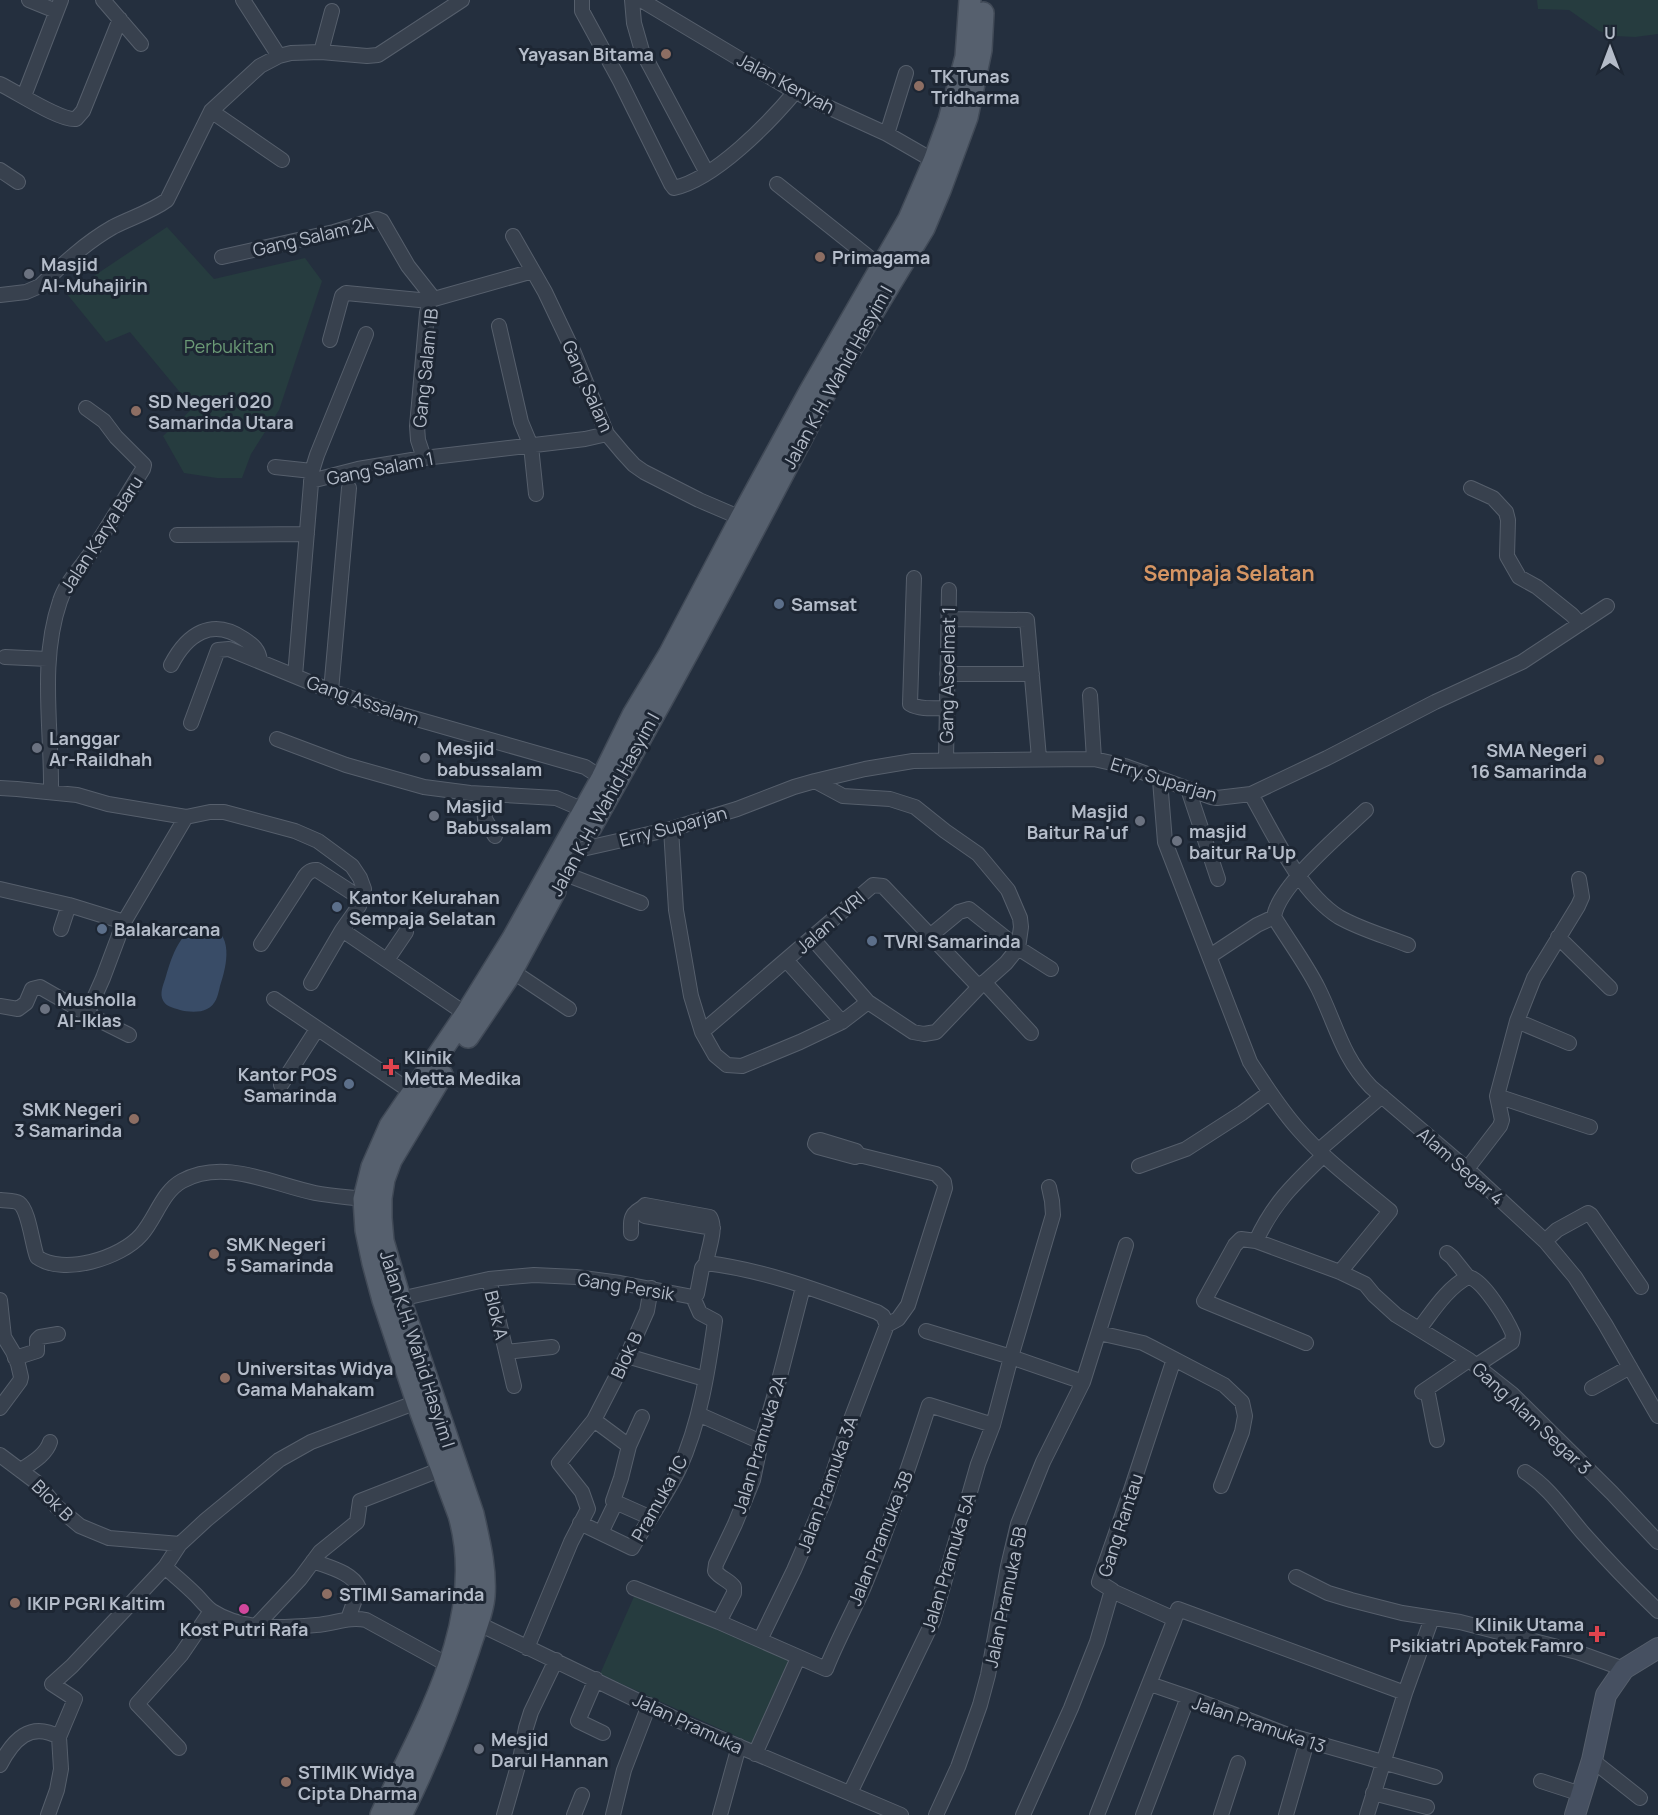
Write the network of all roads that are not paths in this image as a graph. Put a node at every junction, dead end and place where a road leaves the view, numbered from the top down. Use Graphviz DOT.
graph roads {
  1 [pos="29,0"];
  2 [pos="103,0"];
  3 [pos="243,0"];
  4 [pos="462,0"];
  5 [pos="582,0"];
  6 [pos="632,0"];
  7 [pos="642,0"];
  8 [pos="970,0"];
  9 [pos="983,0"];
  10 [pos="59,6"];
  11 [pos="332,11"];
  12 [pos="120,19"];
  13 [pos="141,44"];
  14 [pos="321,52"];
  15 [pos="279,56"];
  16 [pos="906,73"];
  17 [pos="0,84"];
  18 [pos="795,92"];
  19 [pos="24,96"];
  20 [pos="211,111"];
  21 [pos="886,134"];
  22 [pos="282,160"];
  23 [pos="934,161"];
  24 [pos="0,170"];
  25 [pos="707,173"];
  26 [pos="18,182"];
  27 [pos="777,183"];
  28 [pos="917,223"];
  29 [pos="513,236"];
  30 [pos="222,257"];
  31 [pos="881,267"];
  32 [pos="532,271"];
  33 [pos="0,295"];
  34 [pos="432,300"];
  35 [pos="499,326"];
  36 [pos="366,334"];
  37 [pos="330,340"];
  38 [pos="86,408"];
  39 [pos="607,434"];
  40 [pos="531,446"];
  41 [pos="424,458"];
  42 [pos="275,467"];
  43 [pos="312,476"];
  44 [pos="349,488"];
  45 [pos="1471,488"];
  46 [pos="536,494"];
  47 [pos="741,518"];
  48 [pos="307,534"];
  49 [pos="177,535"];
  50 [pos="914,578"];
  51 [pos="949,590"];
  52 [pos="1607,606"];
  53 [pos="950,619"];
  54 [pos="1580,624"];
  55 [pos="4,657"];
  56 [pos="48,659"];
  57 [pos="260,661"];
  58 [pos="171,665"];
  59 [pos="947,674"];
  60 [pos="1032,674"];
  61 [pos="295,676"];
  62 [pos="660,689"];
  63 [pos="330,691"];
  64 [pos="1090,695"];
  65 [pos="946,708"];
  66 [pos="191,723"];
  67 [pos="277,739"];
  68 [pos="1039,758"];
  69 [pos="1094,759"];
  70 [pos="946,760"];
  71 [pos="602,778"];
  72 [pos="1160,780"];
  73 [pos="815,781"];
  74 [pos="0,788"];
  75 [pos="1188,789"];
  76 [pos="51,792"];
  77 [pos="483,794"];
  78 [pos="1251,794"];
  79 [pos="584,810"];
  80 [pos="1366,810"];
  81 [pos="186,816"];
  82 [pos="671,829"];
  83 [pos="495,836"];
  84 [pos="578,850"];
  85 [pos="565,874"];
  86 [pos="1298,875"];
  87 [pos="1218,879"];
  88 [pos="1579,879"];
  89 [pos="0,889"];
  90 [pos="362,899"];
  91 [pos="641,903"];
  92 [pos="69,905"];
  93 [pos="1274,914"];
  94 [pos="124,922"];
  95 [pos="61,929"];
  96 [pos="342,930"];
  97 [pos="406,932"];
  98 [pos="930,936"];
  99 [pos="1558,937"];
  100 [pos="812,938"];
  101 [pos="261,944"];
  102 [pos="1408,945"];
  103 [pos="1018,948"];
  104 [pos="1210,956"];
  105 [pos="387,960"];
  106 [pos="786,960"];
  107 [pos="1051,969"];
  108 [pos="512,971"];
  109 [pos="311,983"];
  110 [pos="982,984"];
  111 [pos="1610,988"];
  112 [pos="274,999"];
  113 [pos="868,1002"];
  114 [pos="0,1006"];
  115 [pos="569,1009"];
  116 [pos="87,1014"];
  117 [pos="466,1014"];
  118 [pos="842,1022"];
  119 [pos="1517,1022"];
  120 [pos="317,1029"];
  121 [pos="702,1032"];
  122 [pos="1031,1033"];
  123 [pos="129,1035"];
  124 [pos="1569,1043"];
  125 [pos="281,1085"];
  126 [pos="413,1093"];
  127 [pos="1269,1093"];
  128 [pos="1382,1096"];
  129 [pos="1497,1096"];
  130 [pos="1590,1127"];
  131 [pos="1322,1152"];
  132 [pos="859,1155"];
  133 [pos="1139,1166"];
  134 [pos="1467,1169"];
  135 [pos="1049,1187"];
  136 [pos="364,1199"];
  137 [pos="0,1200"];
  138 [pos="154,1218"];
  139 [pos="631,1233"];
  140 [pos="158,1235"];
  141 [pos="1256,1241"];
  142 [pos="1545,1241"];
  143 [pos="1126,1245"];
  144 [pos="1447,1253"];
  145 [pos="380,1262"];
  146 [pos="706,1263"];
  147 [pos="1340,1272"];
  148 [pos="1468,1277"];
  149 [pos="489,1278"];
  150 [pos="803,1287"];
  151 [pos="1641,1287"];
  152 [pos="651,1288"];
  153 [pos="693,1297"];
  154 [pos="400,1299"];
  155 [pos="0,1300"];
  156 [pos="886,1325"];
  157 [pos="1419,1329"];
  158 [pos="926,1331"];
  159 [pos="1099,1333"];
  160 [pos="58,1334"];
  161 [pos="1306,1343"];
  162 [pos="552,1347"];
  163 [pos="506,1352"];
  164 [pos="627,1356"];
  165 [pos="1011,1357"];
  166 [pos="15,1358"];
  167 [pos="1174,1359"];
  168 [pos="1473,1363"];
  169 [pos="1630,1367"];
  170 [pos="705,1379"];
  171 [pos="1083,1382"];
  172 [pos="514,1386"];
  173 [pos="1592,1388"];
  174 [pos="417,1402"];
  175 [pos="0,1408"];
  176 [pos="698,1414"];
  177 [pos="1658,1416"];
  178 [pos="642,1418"];
  179 [pos="594,1420"];
  180 [pos="993,1425"];
  181 [pos="1437,1440"];
  182 [pos="50,1442"];
  183 [pos="760,1442"];
  184 [pos="629,1446"];
  185 [pos="0,1455"];
  186 [pos="442,1469"];
  187 [pos="21,1470"];
  188 [pos="1525,1472"];
  189 [pos="1221,1486"];
  190 [pos="616,1502"];
  191 [pos="649,1517"];
  192 [pos="580,1523"];
  193 [pos="601,1533"];
  194 [pos="1658,1542"];
  195 [pos="180,1544"];
  196 [pos="313,1561"];
  197 [pos="165,1567"];
  198 [pos="1296,1578"];
  199 [pos="634,1588"];
  200 [pos="1112,1591"];
  201 [pos="211,1611"];
  202 [pos="1658,1611"];
  203 [pos="1176,1615"];
  204 [pos="1432,1618"];
  205 [pos="348,1619"];
  206 [pos="469,1622"];
  207 [pos="719,1622"];
  208 [pos="256,1626"];
  209 [pos="760,1640"];
  210 [pos="528,1648"];
  211 [pos="1658,1648"];
  212 [pos="798,1658"];
  213 [pos="555,1660"];
  214 [pos="450,1666"];
  215 [pos="1624,1669"];
  216 [pos="596,1679"];
  217 [pos="1150,1684"];
  218 [pos="1405,1693"];
  219 [pos="1188,1697"];
  220 [pos="649,1706"];
  221 [pos="603,1733"];
  222 [pos="59,1737"];
  223 [pos="739,1746"];
  224 [pos="179,1748"];
  225 [pos="1304,1752"];
  226 [pos="755,1754"];
  227 [pos="1592,1760"];
  228 [pos="1238,1763"];
  229 [pos="1383,1763"];
  230 [pos="0,1765"];
  231 [pos="1435,1778"];
  232 [pos="1541,1781"];
  233 [pos="850,1793"];
  234 [pos="1374,1793"];
  235 [pos="1581,1794"];
  236 [pos="582,1795"];
  237 [pos="1640,1798"];
  238 [pos="1427,1807"];
  239 [pos="48,1815"];
  240 [pos="381,1815"];
  241 [pos="401,1815"];
  242 [pos="504,1815"];
  243 [pos="574,1815"];
  244 [pos="613,1815"];
  245 [pos="720,1815"];
  246 [pos="901,1815"];
  247 [pos="936,1815"];
  248 [pos="1023,1815"];
  249 [pos="1097,1815"];
  250 [pos="1143,1815"];
  251 [pos="1221,1815"];
  252 [pos="1286,1815"];
  253 [pos="1367,1815"];
  254 [pos="1575,1815"];
  1 -- 10 [label="street"];
  2 -- 12 [label="street"];
  3 -- 15 [label="street"];
  4 -- 14 [label="street"];
  5 -- 25 [label="street"];
  6 -- 25 [label="street"];
  7 -- 18 [label="street, Jalan Kenyah"];
  8 -- 23 [label="main road, Jalan K.H. Wahid Hasyim I"];
  9 -- 28 [label="main road, Jalan K.H. Wahid Hasyim I"];
  10 -- 19 [label="street"];
  11 -- 14 [label="street"];
  12 -- 13 [label="street"];
  12 -- 19 [label="street"];
  14 -- 15 [label="street"];
  15 -- 20 [label="street"];
  16 -- 21 [label="street"];
  17 -- 19 [label="street"];
  18 -- 21 [label="street, Jalan Kenyah"];
  18 -- 25 [label="street"];
  20 -- 22 [label="street"];
  20 -- 33 [label="street"];
  21 -- 23 [label="street, Jalan Kenyah"];
  23 -- 28 [label="main road, Jalan K.H. Wahid Hasyim I"];
  24 -- 26 [label="street"];
  27 -- 31 [label="street"];
  28 -- 31 [label="main road, Jalan K.H. Wahid Hasyim I"];
  28 -- 62 [label="main road, Jalan K.H. Wahid Hasyim I"];
  29 -- 32 [label="street"];
  30 -- 34 [label="street, Gang Salam 2A"];
  31 -- 47 [label="main road, Jalan K.H. Wahid Hasyim I"];
  32 -- 34 [label="street, Gang Salam 1B"];
  32 -- 39 [label="street, Gang Salam"];
  34 -- 37 [label="street"];
  34 -- 41 [label="street, Gang Salam 1B"];
  35 -- 40 [label="street"];
  36 -- 43 [label="street"];
  38 -- 56 [label="street, Jalan Karya Baru"];
  39 -- 40 [label="street, Gang Salam 1"];
  39 -- 47 [label="street, Gang Salam"];
  40 -- 41 [label="street, Gang Salam 1"];
  40 -- 46 [label="street"];
  41 -- 43 [label="street, Gang Salam 1"];
  42 -- 43 [label="street"];
  43 -- 48 [label="street, Gang Salam 1"];
  44 -- 63 [label="street"];
  45 -- 54 [label="street"];
  47 -- 62 [label="main road, Jalan K.H. Wahid Hasyim I"];
  48 -- 49 [label="street"];
  48 -- 61 [label="street, Gang Salam 1"];
  50 -- 65 [label="street"];
  51 -- 53 [label="street, Gang Asoelmat 1"];
  52 -- 54 [label="street, Erry Suparjan"];
  53 -- 59 [label="street, Gang Asoelmat 1"];
  53 -- 60 [label="street"];
  54 -- 78 [label="street, Erry Suparjan"];
  55 -- 56 [label="street"];
  56 -- 76 [label="street, Jalan Karya Baru"];
  57 -- 58 [label="street"];
  57 -- 61 [label="street, Gang Assalam"];
  57 -- 66 [label="street, Gang Assalam"];
  59 -- 60 [label="street"];
  59 -- 65 [label="street, Gang Asoelmat 1"];
  60 -- 68 [label="street"];
  61 -- 63 [label="street, Gang Assalam"];
  62 -- 71 [label="main road, Jalan K.H. Wahid Hasyim I"];
  62 -- 84 [label="main road, Jalan K.H. Wahid Hasyim I"];
  63 -- 71 [label="street, Gang Assalam"];
  64 -- 69 [label="street"];
  65 -- 70 [label="street, Gang Asoelmat 1"];
  67 -- 77 [label="street"];
  68 -- 69 [label="street, Erry Suparjan"];
  68 -- 70 [label="street, Erry Suparjan"];
  69 -- 72 [label="street, Erry Suparjan"];
  70 -- 73 [label="street, Erry Suparjan"];
  71 -- 79 [label="main road, Jalan K.H. Wahid Hasyim I"];
  72 -- 75 [label="street, Erry Suparjan"];
  72 -- 104 [label="street"];
  73 -- 82 [label="street, Erry Suparjan"];
  73 -- 103 [label="street"];
  74 -- 76 [label="street"];
  75 -- 78 [label="street, Erry Suparjan"];
  75 -- 87 [label="street"];
  76 -- 81 [label="street"];
  77 -- 79 [label="street"];
  77 -- 83 [label="street"];
  78 -- 86 [label="street"];
  79 -- 117 [label="main road, Jalan K.H. Wahid Hasyim I"];
  80 -- 86 [label="street"];
  81 -- 90 [label="street"];
  81 -- 94 [label="street"];
  82 -- 84 [label="street, Erry Suparjan"];
  82 -- 121 [label="street"];
  84 -- 85 [label="main road, Jalan K.H. Wahid Hasyim I"];
  85 -- 91 [label="street"];
  85 -- 108 [label="main road, Jalan K.H. Wahid Hasyim I"];
  86 -- 93 [label="street"];
  86 -- 102 [label="street"];
  88 -- 99 [label="street"];
  89 -- 92 [label="street"];
  90 -- 96 [label="street"];
  90 -- 101 [label="street"];
  92 -- 94 [label="street"];
  92 -- 95 [label="street"];
  93 -- 104 [label="street"];
  93 -- 128 [label="street, Alam Segar 4"];
  94 -- 116 [label="street"];
  96 -- 105 [label="street"];
  96 -- 109 [label="street"];
  97 -- 105 [label="street"];
  98 -- 100 [label="street, Jalan TVRI"];
  98 -- 103 [label="street"];
  98 -- 110 [label="street, Jalan TVRI"];
  99 -- 111 [label="street"];
  99 -- 119 [label="street"];
  100 -- 106 [label="street, Jalan TVRI"];
  100 -- 113 [label="street"];
  103 -- 107 [label="street"];
  103 -- 110 [label="street"];
  104 -- 127 [label="street"];
  105 -- 117 [label="street"];
  106 -- 118 [label="street"];
  106 -- 121 [label="street, Jalan TVRI"];
  108 -- 115 [label="street"];
  108 -- 145 [label="main road, Jalan K.H. Wahid Hasyim I"];
  110 -- 113 [label="street"];
  110 -- 122 [label="street, Jalan TVRI"];
  112 -- 120 [label="street"];
  113 -- 118 [label="street"];
  114 -- 116 [label="street"];
  116 -- 123 [label="street"];
  117 -- 126 [label="main road, Jalan K.H. Wahid Hasyim I"];
  118 -- 121 [label="street"];
  119 -- 124 [label="street"];
  119 -- 129 [label="street"];
  120 -- 125 [label="street"];
  120 -- 126 [label="street"];
  126 -- 136 [label="main road, Jalan K.H. Wahid Hasyim I"];
  127 -- 131 [label="street"];
  127 -- 133 [label="street"];
  128 -- 131 [label="street"];
  128 -- 134 [label="street, Alam Segar 4"];
  129 -- 130 [label="street"];
  129 -- 134 [label="street"];
  131 -- 141 [label="street"];
  131 -- 147 [label="street"];
  132 -- 156 [label="street"];
  134 -- 142 [label="street, Alam Segar 4"];
  135 -- 165 [label="street, Jalan Pramuka 5A"];
  136 -- 138 [label="street"];
  136 -- 145 [label="main road, Jalan K.H. Wahid Hasyim I"];
  137 -- 138 [label="street"];
  138 -- 140 [label="street"];
  139 -- 146 [label="street, Gang Persik"];
  141 -- 147 [label="street, Gang Alam Segar 3"];
  141 -- 161 [label="street"];
  142 -- 151 [label="street"];
  142 -- 169 [label="street, Alam Segar 4"];
  143 -- 159 [label="street, Jalan Pramuka 5B"];
  144 -- 148 [label="street"];
  145 -- 154 [label="main road, Jalan K.H. Wahid Hasyim I"];
  145 -- 174 [label="main road, Jalan K.H. Wahid Hasyim I"];
  146 -- 150 [label="street"];
  146 -- 153 [label="street, Gang Persik"];
  147 -- 157 [label="street, Gang Alam Segar 3"];
  148 -- 157 [label="street"];
  148 -- 168 [label="street"];
  149 -- 152 [label="street, Gang Persik"];
  149 -- 154 [label="street, Gang Persik"];
  149 -- 163 [label="street, Blok A"];
  150 -- 156 [label="street"];
  150 -- 183 [label="street, Jalan Pramuka 2A"];
  152 -- 153 [label="street, Gang Persik"];
  152 -- 164 [label="street, Blok B"];
  153 -- 170 [label="street, Pramuka 1C"];
  154 -- 206 [label="main road, Jalan K.H. Wahid Hasyim I"];
  155 -- 166 [label="street"];
  156 -- 209 [label="street, Jalan Pramuka 3A"];
  157 -- 168 [label="street, Gang Alam Segar 3"];
  158 -- 165 [label="street"];
  159 -- 167 [label="street"];
  159 -- 171 [label="street, Jalan Pramuka 5B"];
  160 -- 166 [label="street"];
  162 -- 163 [label="street, Blok A"];
  163 -- 172 [label="street, Blok A"];
  164 -- 170 [label="street"];
  164 -- 179 [label="street, Blok B"];
  165 -- 171 [label="street"];
  165 -- 180 [label="street, Jalan Pramuka 5A"];
  166 -- 175 [label="street"];
  167 -- 189 [label="street"];
  167 -- 200 [label="street, Gang Rantau"];
  168 -- 181 [label="street"];
  168 -- 194 [label="street, Gang Alam Segar 3"];
  169 -- 173 [label="street"];
  169 -- 177 [label="street, Alam Segar 4"];
  170 -- 176 [label="street, Pramuka 1C"];
  171 -- 247 [label="street, Jalan Pramuka 5B"];
  174 -- 186 [label="main road, Jalan K.H. Wahid Hasyim I"];
  174 -- 195 [label="street"];
  176 -- 183 [label="street"];
  176 -- 191 [label="street, Pramuka 1C"];
  178 -- 184 [label="street"];
  179 -- 184 [label="street"];
  179 -- 192 [label="street, Blok B"];
  180 -- 212 [label="street, Jalan Pramuka 3B"];
  180 -- 233 [label="street, Jalan Pramuka 5A"];
  182 -- 187 [label="street"];
  183 -- 207 [label="street, Jalan Pramuka 2A"];
  184 -- 190 [label="street"];
  185 -- 187 [label="street, Blok B"];
  186 -- 196 [label="street"];
  186 -- 206 [label="main road, Jalan K.H. Wahid Hasyim I"];
  187 -- 195 [label="street, Blok B"];
  188 -- 202 [label="street"];
  190 -- 191 [label="street"];
  190 -- 193 [label="street"];
  191 -- 193 [label="street, Pramuka 1C"];
  192 -- 193 [label="street"];
  192 -- 210 [label="street"];
  195 -- 197 [label="street"];
  196 -- 205 [label="street"];
  196 -- 208 [label="street"];
  197 -- 201 [label="street"];
  197 -- 222 [label="street"];
  198 -- 204 [label="street"];
  199 -- 207 [label="street"];
  200 -- 203 [label="street"];
  200 -- 248 [label="street, Gang Rantau"];
  201 -- 208 [label="street"];
  201 -- 224 [label="street"];
  203 -- 217 [label="street"];
  203 -- 218 [label="street"];
  204 -- 215 [label="street"];
  204 -- 218 [label="street"];
  205 -- 208 [label="street"];
  205 -- 214 [label="street"];
  206 -- 210 [label="street, Jalan Pramuka"];
  206 -- 214 [label="main road"];
  206 -- 241 [label="main road"];
  207 -- 209 [label="street"];
  209 -- 212 [label="street"];
  210 -- 213 [label="street, Jalan Pramuka"];
  211 -- 215 [label="street"];
  212 -- 226 [label="street"];
  213 -- 216 [label="street, Jalan Pramuka"];
  213 -- 242 [label="street"];
  214 -- 240 [label="main road"];
  215 -- 227 [label="street"];
  216 -- 220 [label="street, Jalan Pramuka"];
  216 -- 221 [label="street"];
  217 -- 219 [label="street"];
  217 -- 249 [label="street"];
  218 -- 229 [label="street"];
  219 -- 229 [label="street, Jalan Pramuka 13"];
  219 -- 250 [label="street, Jalan Pramuka 13"];
  220 -- 223 [label="street, Jalan Pramuka"];
  220 -- 244 [label="street"];
  222 -- 230 [label="street"];
  222 -- 239 [label="street"];
  223 -- 226 [label="street, Jalan Pramuka"];
  223 -- 245 [label="street"];
  225 -- 252 [label="street"];
  226 -- 233 [label="street, Jalan Pramuka"];
  227 -- 235 [label="street"];
  227 -- 237 [label="street"];
  228 -- 251 [label="street"];
  229 -- 231 [label="street, Jalan Pramuka 13"];
  229 -- 234 [label="street"];
  232 -- 235 [label="street"];
  233 -- 246 [label="street, Jalan Pramuka"];
  234 -- 238 [label="street"];
  234 -- 253 [label="street"];
  235 -- 254 [label="street"];
  236 -- 243 [label="street"];
}
